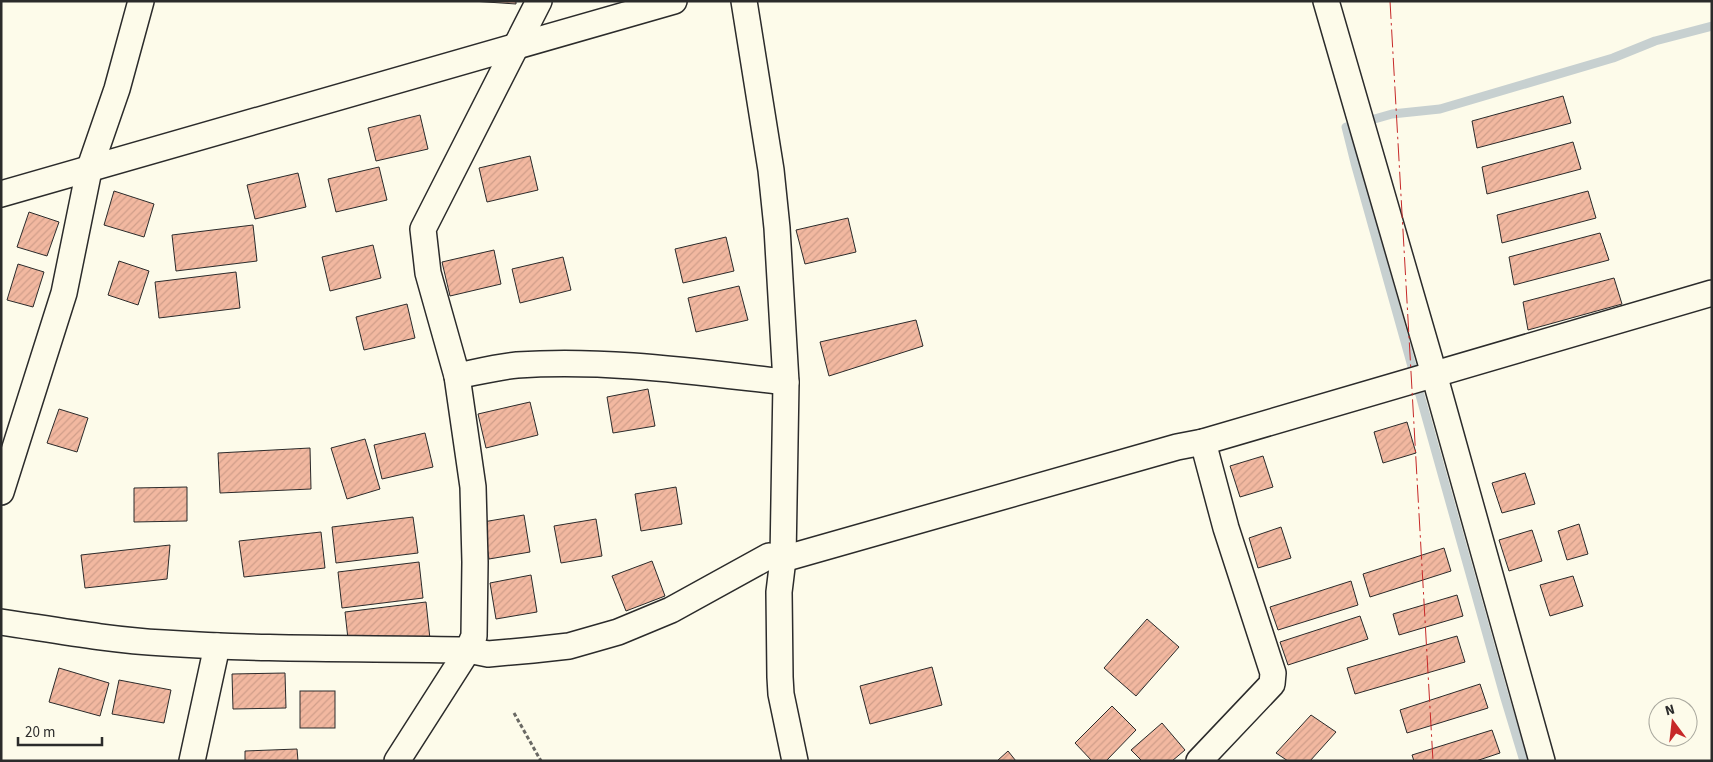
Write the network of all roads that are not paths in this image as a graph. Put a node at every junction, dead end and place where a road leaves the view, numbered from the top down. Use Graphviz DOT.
graph roads {
  1 [pos="141,1"];
  2 [pos="539,1"];
  3 [pos="674,1"];
  4 [pos="744,1"];
  5 [pos="1326,1"];
  6 [pos="515,48"];
  7 [pos="89,170"];
  8 [pos="1,194"];
  9 [pos="1712,294"];
  10 [pos="457,376"];
  11 [pos="1424,377"];
  12 [pos="786,382"];
  13 [pos="1203,442"];
  14 [pos="1,492"];
  15 [pos="783,559"];
  16 [pos="1,622"];
  17 [pos="217,646"];
  18 [pos="468,650"];
  19 [pos="192,761"];
  20 [pos="397,761"];
  21 [pos="795,761"];
  22 [pos="1199,761"];
  23 [pos="1542,761"];
  1 -- 7 [label="street"];
  2 -- 6 [label="street"];
  3 -- 6 [label="street"];
  4 -- 12 [label="street"];
  5 -- 11 [label="street"];
  6 -- 7 [label="street"];
  6 -- 10 [label="street"];
  7 -- 8 [label="street"];
  7 -- 14 [label="street"];
  9 -- 11 [label="street"];
  10 -- 12 [label="street"];
  10 -- 18 [label="street"];
  11 -- 13 [label="street"];
  11 -- 23 [label="street"];
  12 -- 15 [label="street"];
  13 -- 15 [label="street"];
  13 -- 22 [label="street"];
  15 -- 18 [label="street"];
  15 -- 21 [label="street"];
  16 -- 17 [label="street"];
  17 -- 18 [label="street"];
  17 -- 19 [label="street"];
  18 -- 20 [label="street"];
}
